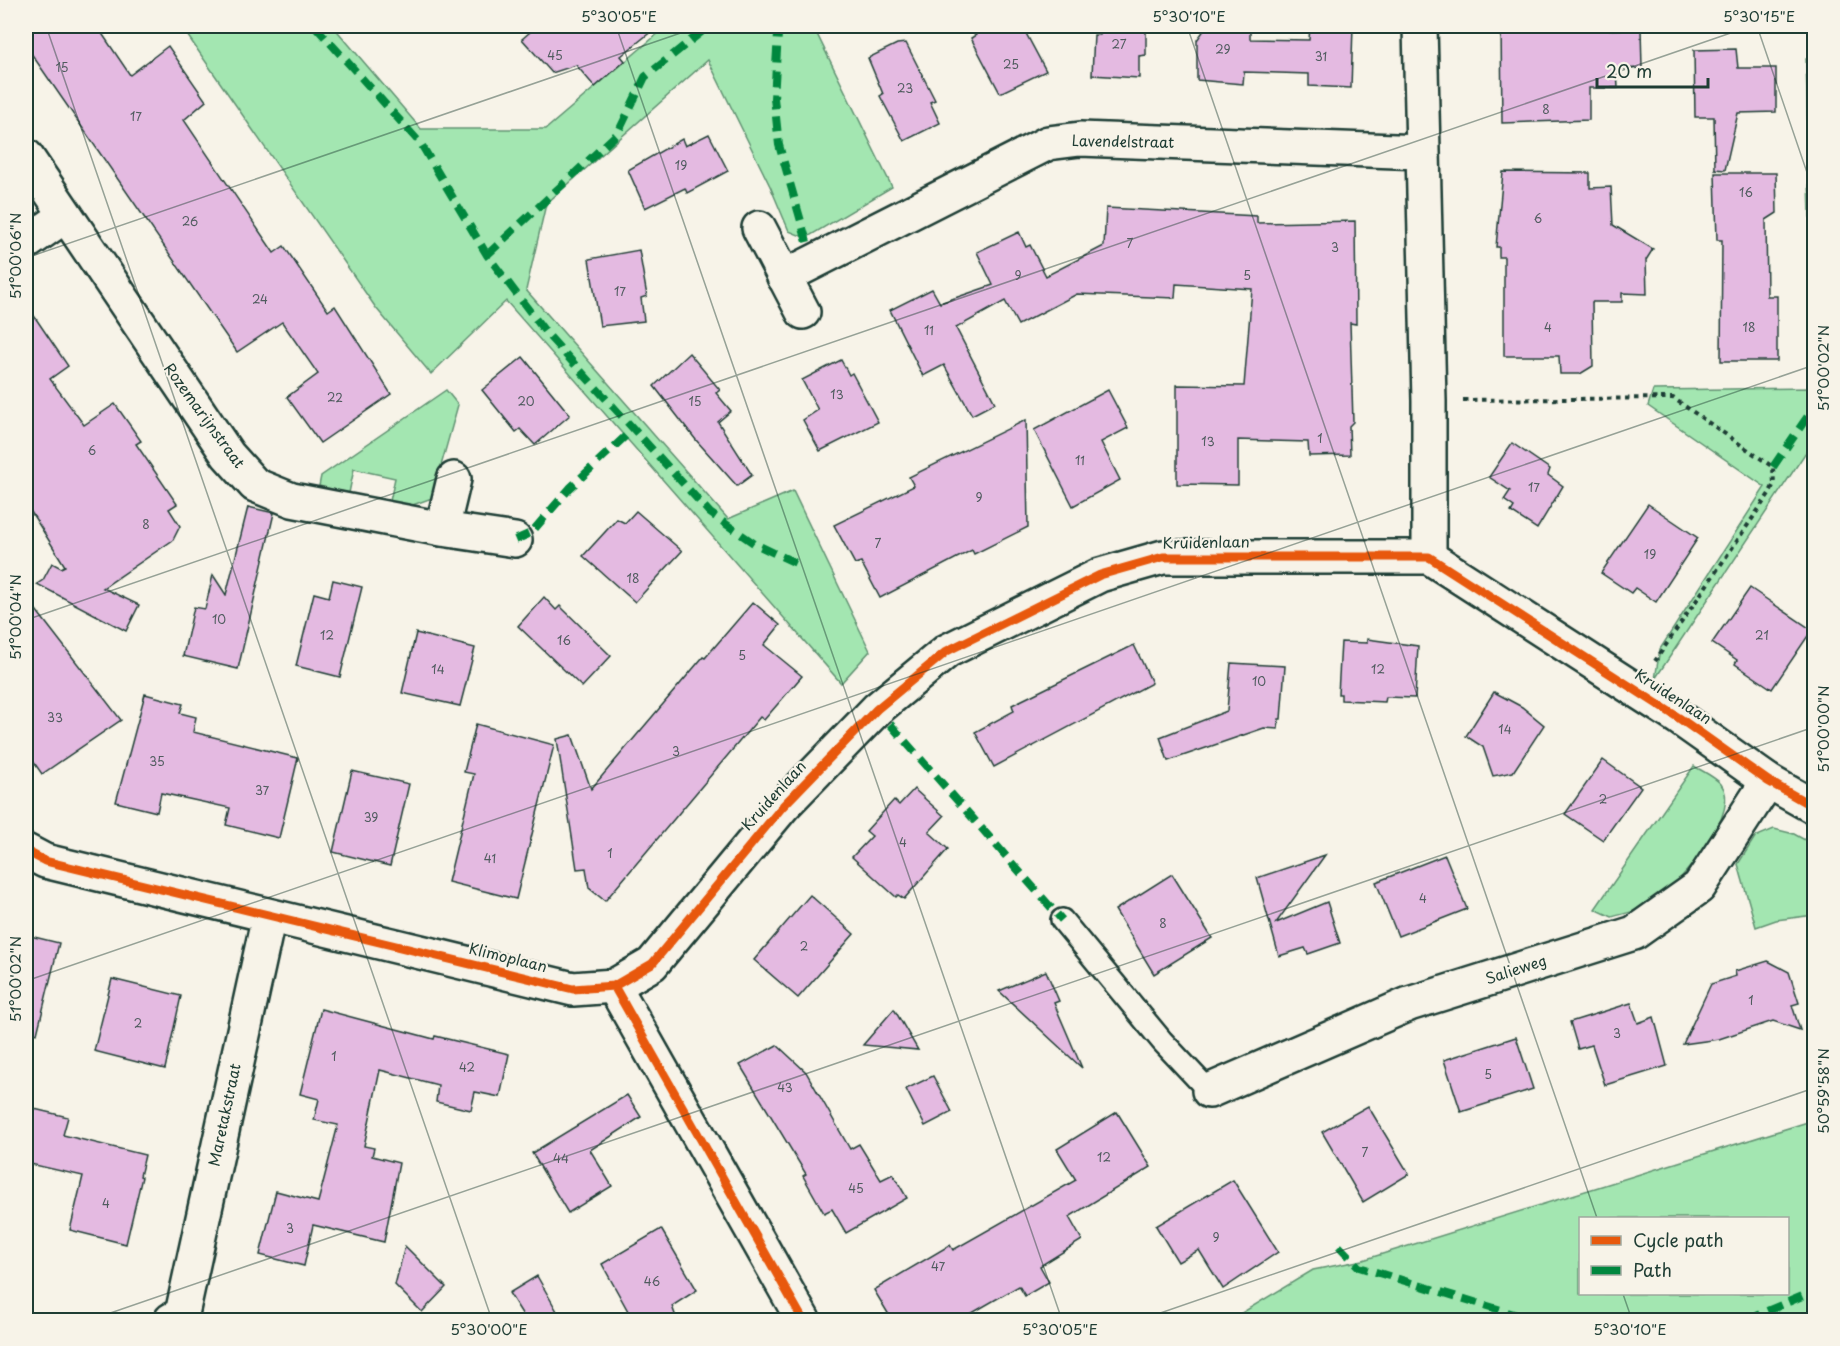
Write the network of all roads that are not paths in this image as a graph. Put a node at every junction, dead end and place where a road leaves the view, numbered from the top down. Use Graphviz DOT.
graph roads {
  1 [pos="1420,26"];
  2 [pos="1422,153"];
  3 [pos="26,156"];
  4 [pos="65,216"];
  5 [pos="759,228"];
  6 [pos="26,243"];
  7 [pos="784,277"];
  8 [pos="803,312"];
  9 [pos="454,479"];
  10 [pos="442,530"];
  11 [pos="515,540"];
  12 [pos="1429,557"];
  13 [pos="1768,781"];
  14 [pos="1815,807"];
  15 [pos="26,851"];
  16 [pos="269,916"];
  17 [pos="1062,920"];
  18 [pos="614,986"];
  19 [pos="1209,1091"];
  20 [pos="181,1318"];
  21 [pos="803,1320"];
  1 -- 2 [label="street"];
  2 -- 7 [label="street, Lavendelstraat"];
  2 -- 12 [label="street"];
  3 -- 4 [label="street, Rozemarijnstraat"];
  4 -- 6 [label="street"];
  4 -- 10 [label="street, Rozemarijnstraat"];
  5 -- 7 [label="street"];
  7 -- 8 [label="street"];
  9 -- 10 [label="street"];
  10 -- 11 [label="street, Rozemarijnstraat"];
  12 -- 13 [label="street, Kruidenlaan"];
  12 -- 18 [label="street, Kruidenlaan"];
  13 -- 14 [label="street, Kruidenlaan"];
  13 -- 19 [label="street, Salieweg"];
  15 -- 16 [label="street, Klimoplaan"];
  16 -- 18 [label="street, Klimoplaan"];
  16 -- 20 [label="street, Maretakstraat"];
  17 -- 19 [label="lane"];
  18 -- 21 [label="street"];
}
